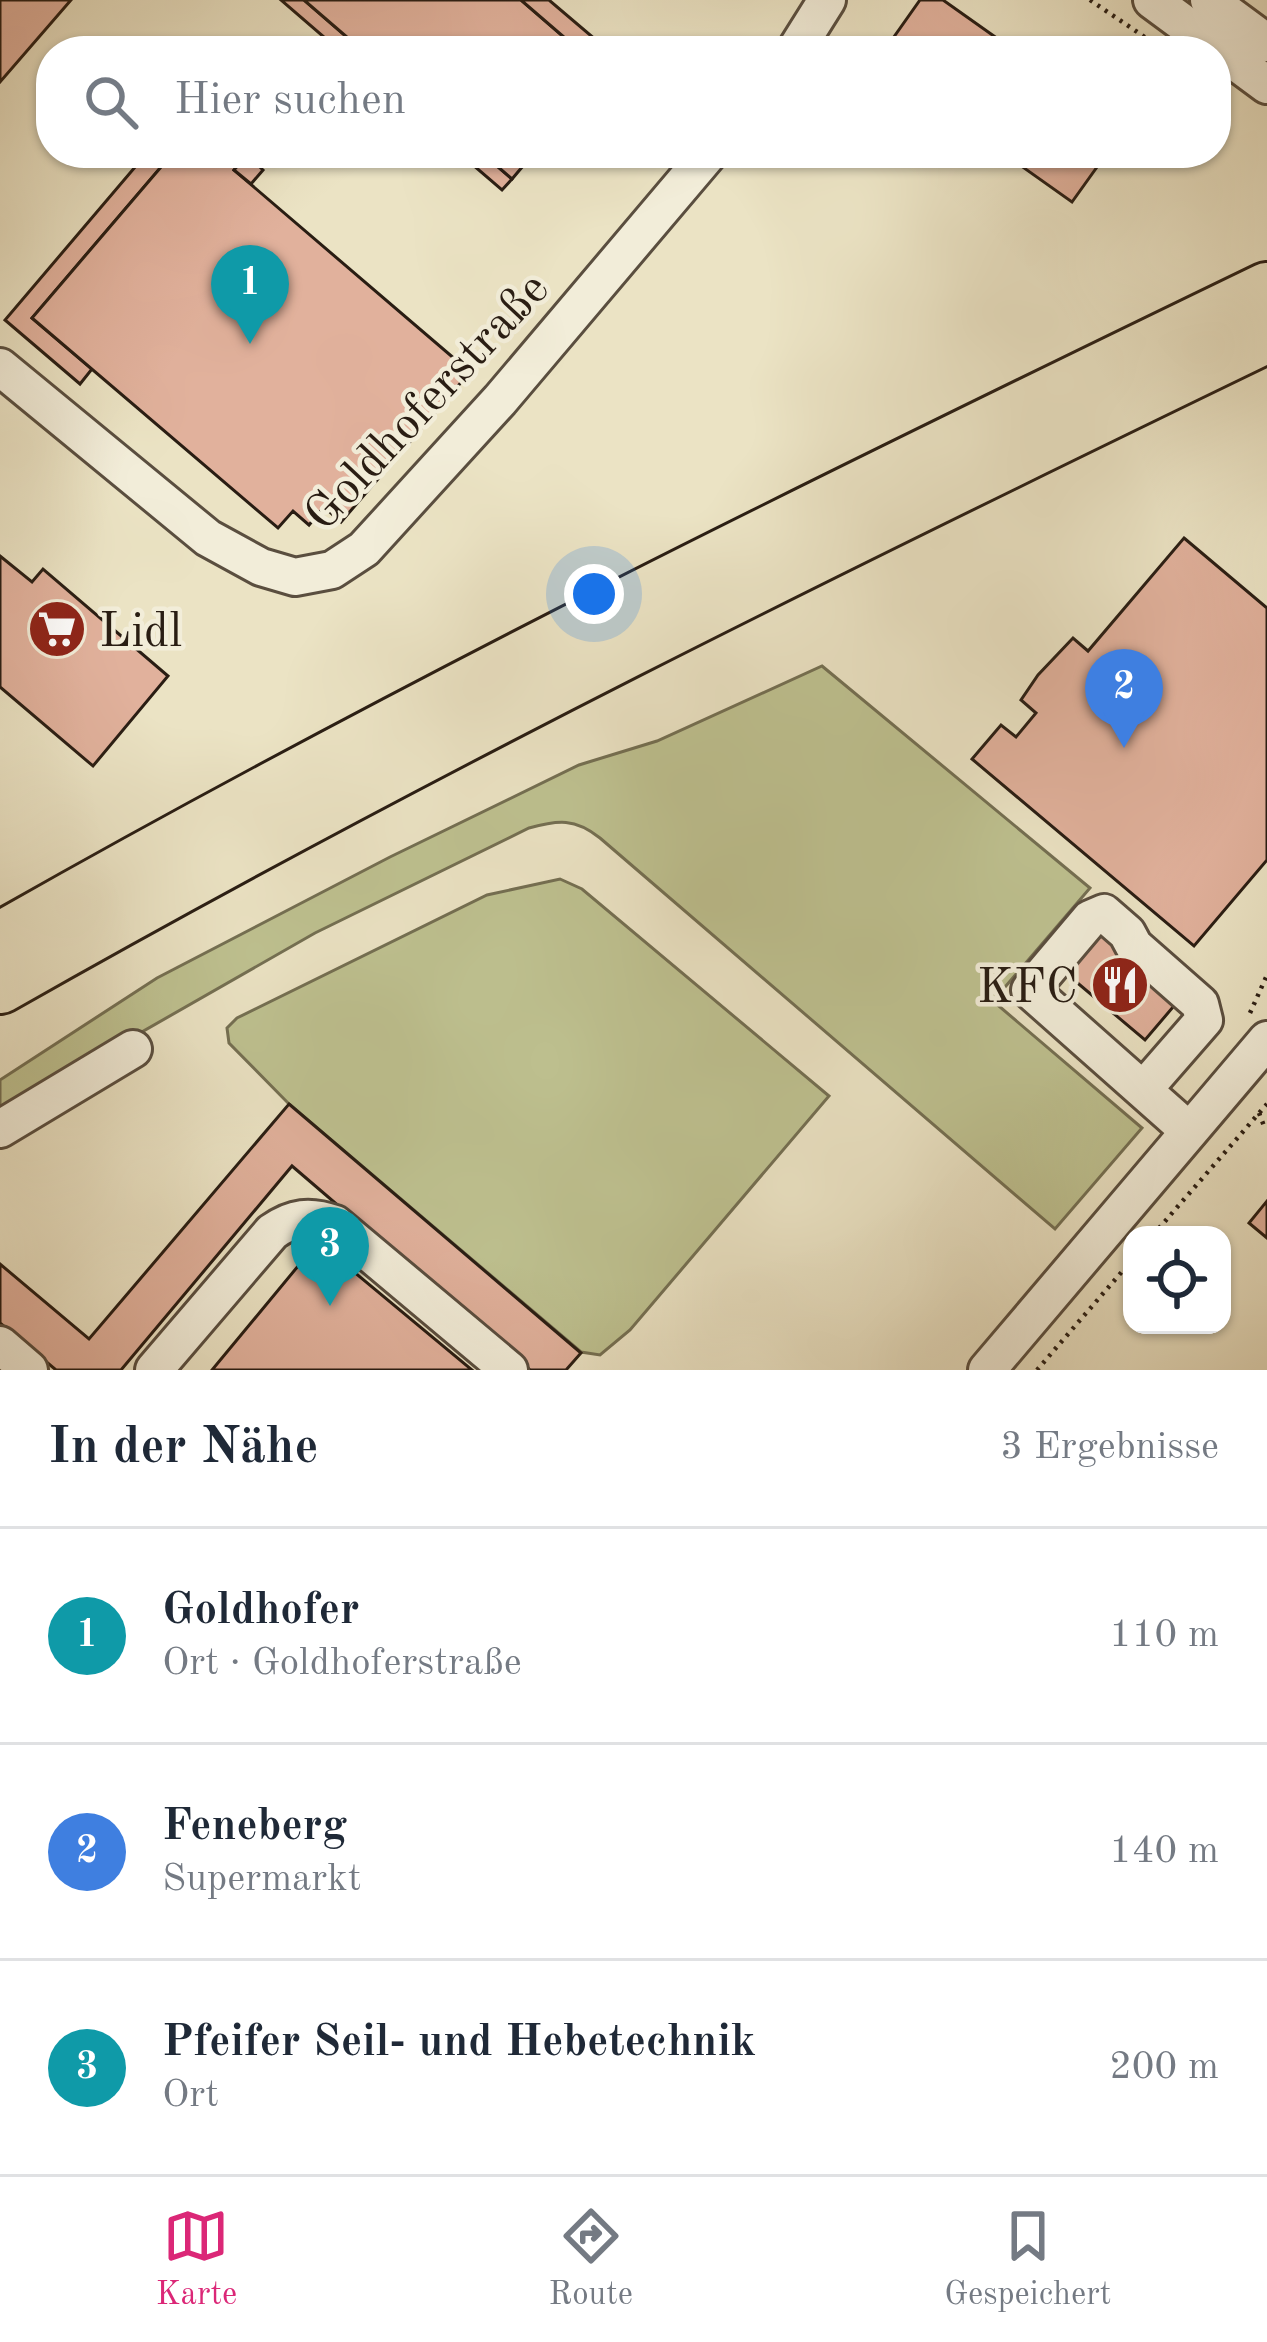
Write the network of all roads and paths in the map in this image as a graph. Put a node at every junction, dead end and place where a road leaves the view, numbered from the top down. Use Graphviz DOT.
graph roads {
  1 [pos="827,0"];
  2 [pos="1090,0"];
  3 [pos="1151,0"];
  4 [pos="1208,0"];
  5 [pos="804,36"];
  6 [pos="1144,36"];
  7 [pos="1200,36"];
  8 [pos="1267,43"];
  9 [pos="1231,59"];
  10 [pos="1267,85"];
  11 [pos="696,168"];
  12 [pos="1267,290"];
  13 [pos="1267,335"];
  14 [pos="0,367"];
  15 [pos="0,940"];
  16 [pos="0,986"];
  17 [pos="1267,1040"];
  18 [pos="133,1049"];
  19 [pos="1143,1090"];
  20 [pos="1267,1104"];
  21 [pos="1259,1113"];
  22 [pos="1264,1126"];
  23 [pos="0,1129"];
  24 [pos="1190,1131"];
  25 [pos="1162,1226"];
  26 [pos="1123,1270"];
  27 [pos="0,1346"];
  28 [pos="29,1370"];
  29 [pos="154,1370"];
  30 [pos="509,1370"];
  31 [pos="987,1370"];
  32 [pos="1037,1370"];
  1 -- 5 [label="street"];
  2 -- 6 [label="path"];
  3 -- 7 [label="street"];
  4 -- 8 [label="street"];
  9 -- 10 [label="street"];
  11 -- 14 [label="street, Goldhoferstraße"];
  12 -- 15 [label="highway"];
  13 -- 16 [label="highway"];
  17 -- 24 [label="street"];
  18 -- 23 [label="street"];
  19 -- 19 [label="street"];
  19 -- 24 [label="street"];
  20 -- 21 [label="path"];
  21 -- 22 [label="path"];
  21 -- 25 [label="path"];
  24 -- 31 [label="street"];
  26 -- 32 [label="path"];
  27 -- 28 [label="street"];
  29 -- 30 [label="street"];
}
